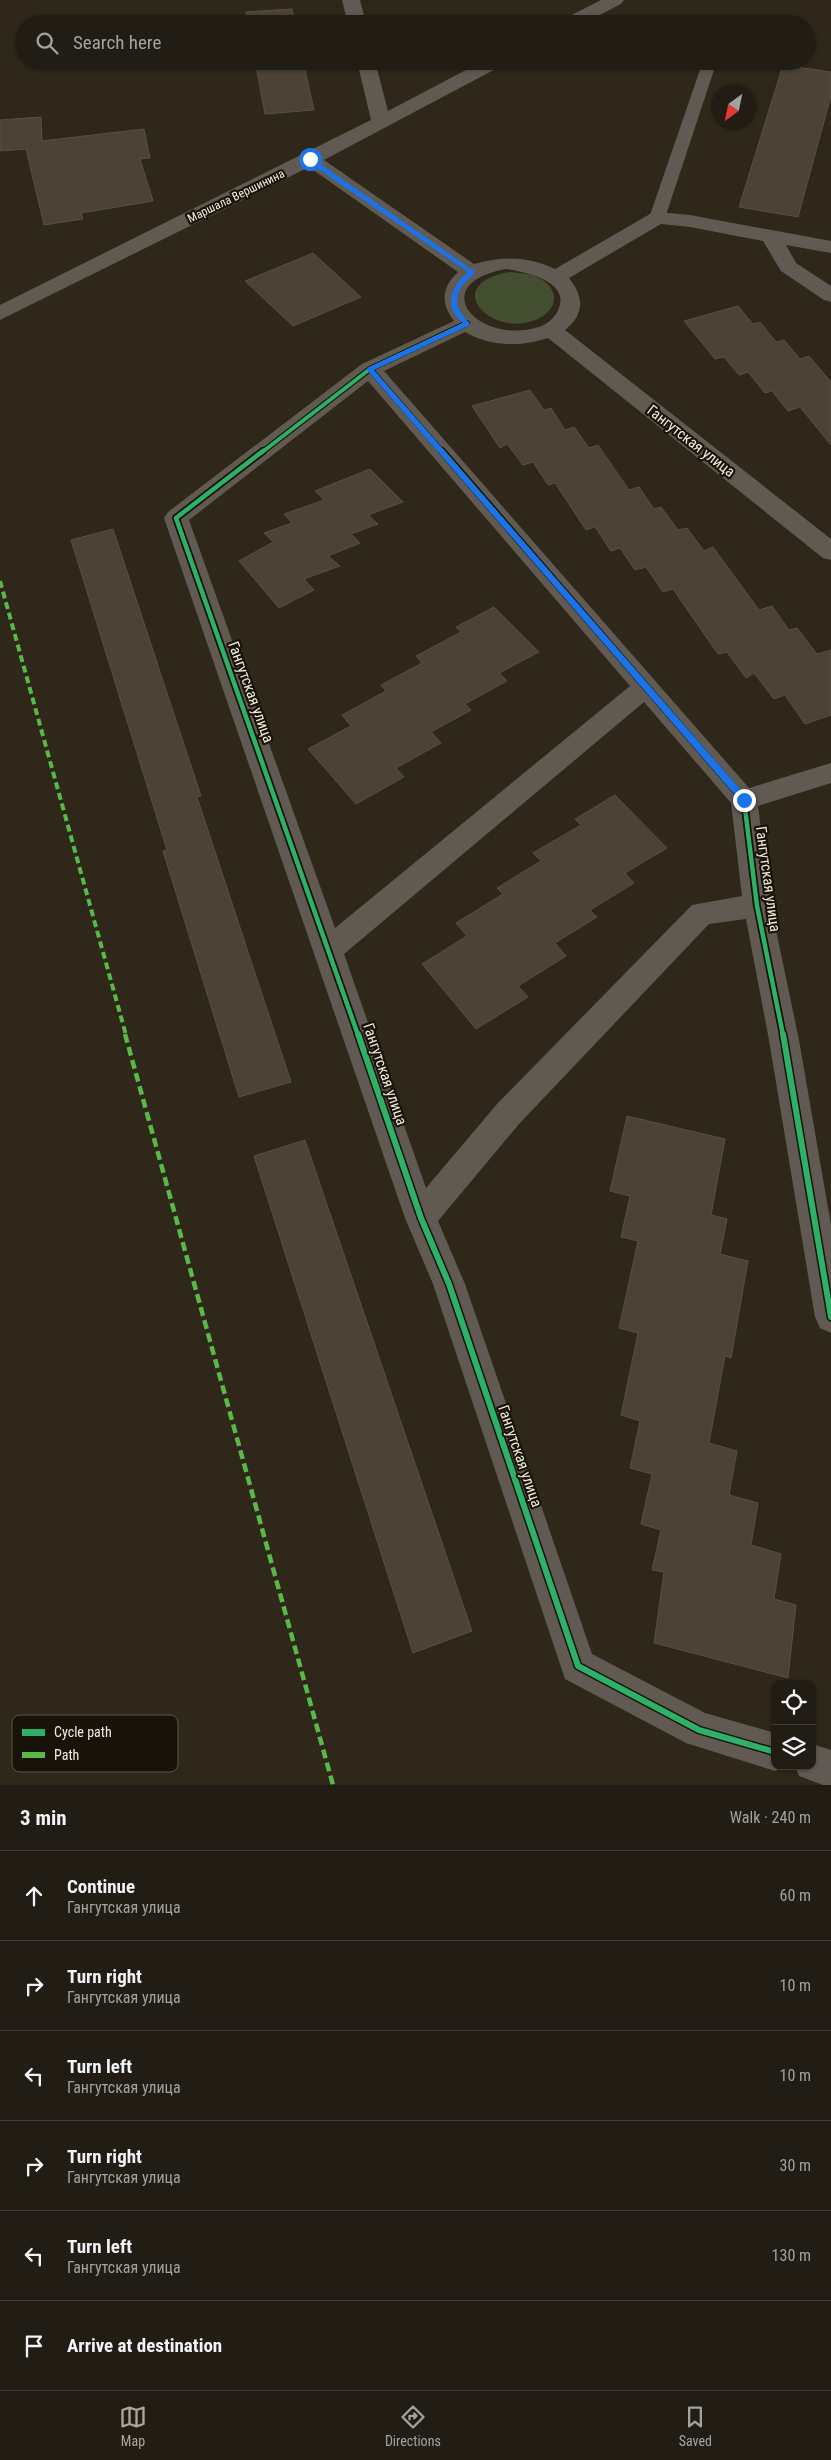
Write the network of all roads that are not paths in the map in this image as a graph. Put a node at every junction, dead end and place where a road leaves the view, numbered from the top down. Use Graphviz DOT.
graph roads {
  1 [pos="351,0"];
  2 [pos="616,0"];
  3 [pos="355,15"];
  4 [pos="586,15"];
  5 [pos="368,70"];
  6 [pos="480,70"];
  7 [pos="707,70"];
  8 [pos="381,122"];
  9 [pos="310,159"];
  10 [pos="657,218"];
  11 [pos="771,236"];
  12 [pos="831,247"];
  13 [pos="472,272"];
  14 [pos="556,276"];
  15 [pos="831,295"];
  16 [pos="0,313"];
  17 [pos="467,323"];
  18 [pos="551,330"];
  19 [pos="370,369"];
  20 [pos="831,552"];
  21 [pos="647,686"];
  22 [pos="831,773"];
  23 [pos="744,800"];
  24 [pos="757,906"];
  25 [pos="329,950"];
  26 [pos="420,1218"];
  27 [pos="831,1317"];
  28 [pos="771,1751"];
  29 [pos="816,1764"];
  30 [pos="831,1769"];
  1 -- 3 [label="street"];
  2 -- 4 [label="street"];
  5 -- 8 [label="street"];
  6 -- 8 [label="street, Маршала Вершинина"];
  7 -- 10 [label="lane"];
  8 -- 9 [label="street, Маршала Вершинина"];
  9 -- 13 [label="street"];
  9 -- 16 [label="street, Маршала Вершинина"];
  10 -- 11 [label="street"];
  10 -- 14 [label="street"];
  11 -- 12 [label="street"];
  11 -- 15 [label="street"];
  13 -- 14 [label="street"];
  13 -- 17 [label="street"];
  14 -- 18 [label="street"];
  17 -- 18 [label="street"];
  17 -- 19 [label="street, Гангутская улица"];
  18 -- 20 [label="street, Гангутская улица"];
  19 -- 21 [label="street"];
  19 -- 25 [label="street, Гангутская улица"];
  21 -- 23 [label="street"];
  21 -- 25 [label="street"];
  22 -- 23 [label="street"];
  23 -- 24 [label="street, Гангутская улица"];
  24 -- 26 [label="street, Гангутская улица"];
  24 -- 27 [label="street, Гангутская улица"];
  25 -- 26 [label="street, Гангутская улица"];
  26 -- 28 [label="street, Гангутская улица"];
  29 -- 30 [label="street"];
}
